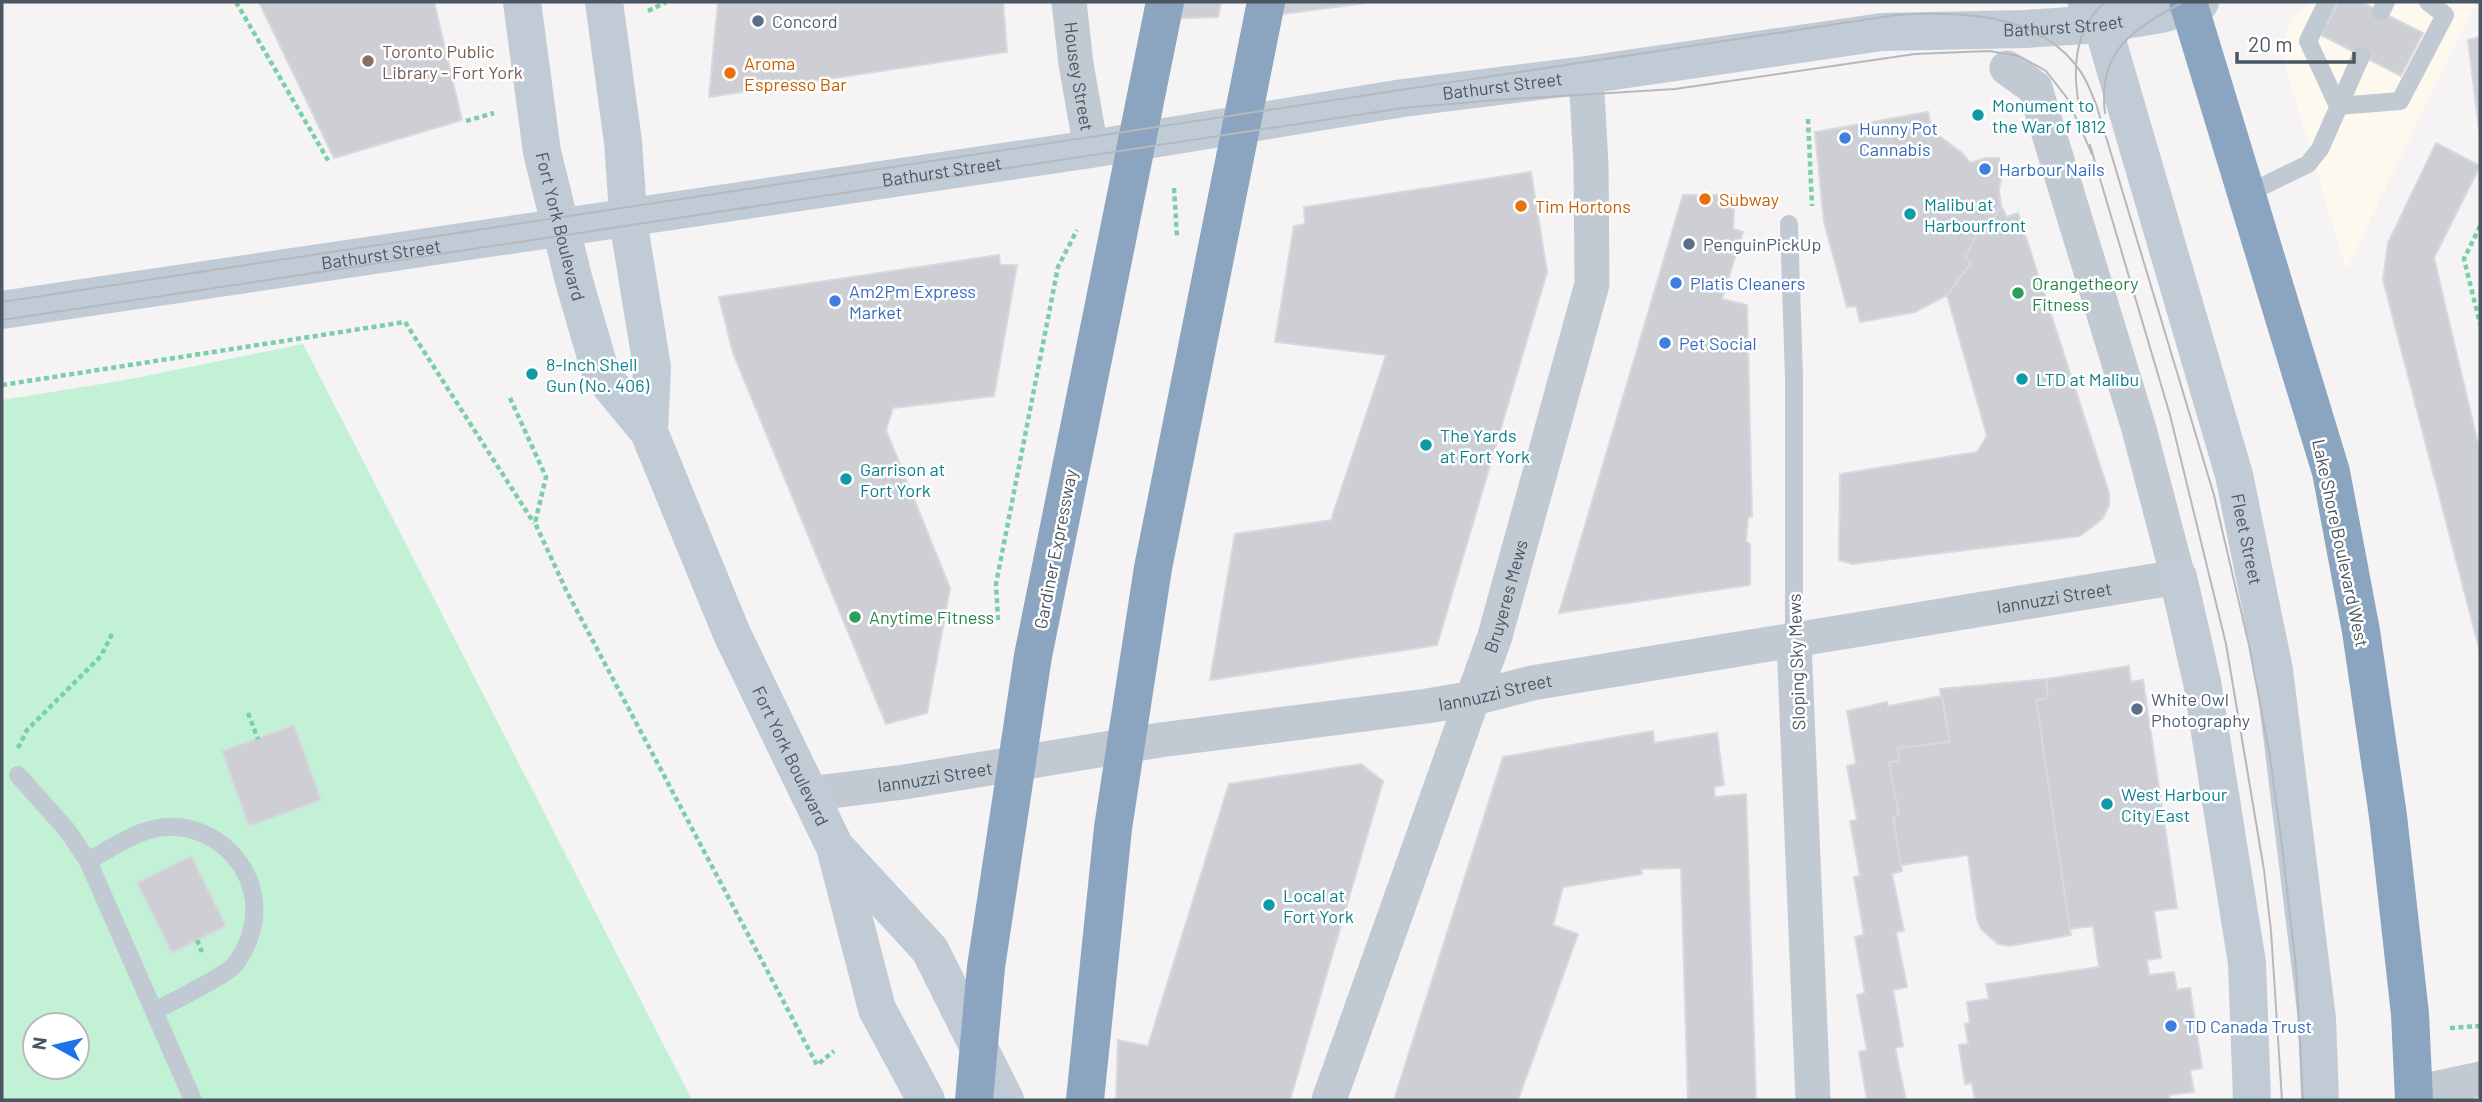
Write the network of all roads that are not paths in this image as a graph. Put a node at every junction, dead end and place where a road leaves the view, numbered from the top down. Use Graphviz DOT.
graph roads {
  1 [pos="522,2"];
  2 [pos="604,2"];
  3 [pos="1069,2"];
  4 [pos="1165,2"];
  5 [pos="1266,2"];
  6 [pos="1948,2"];
  7 [pos="2327,2"];
  8 [pos="2428,2"];
  9 [pos="2192,3"];
  10 [pos="2092,13"];
  11 [pos="1882,32"];
  12 [pos="2361,55"];
  13 [pos="2007,68"];
  14 [pos="1586,75"];
  15 [pos="2337,106"];
  16 [pos="1091,149"];
  17 [pos="2246,194"];
  18 [pos="628,216"];
  19 [pos="1789,224"];
  20 [pos="560,226"];
  21 [pos="2,310"];
  22 [pos="649,432"];
  23 [pos="2178,577"];
  24 [pos="1794,642"];
  25 [pos="1474,698"];
  26 [pos="18,775"];
  27 [pos="808,794"];
  28 [pos="835,847"];
  29 [pos="88,861"];
  30 [pos="155,1011"];
  31 [pos="2480,1079"];
  32 [pos="2414,1097"];
  33 [pos="193,1100"];
  34 [pos="926,1100"];
  35 [pos="974,1100"];
  36 [pos="1006,1100"];
  37 [pos="1085,1100"];
  38 [pos="1329,1100"];
  39 [pos="1813,1100"];
  40 [pos="2252,1100"];
  41 [pos="2320,1100"];
  1 -- 20 [label="street, Fort York Boulevard"];
  2 -- 18 [label="street, Fort York Boulevard"];
  3 -- 16 [label="street, Housey Street"];
  4 -- 35 [label="highway, Gardiner Expressway"];
  5 -- 37 [label="highway"];
  6 -- 11 [label="street, Bathurst Street"];
  7 -- 15 [label="lane"];
  8 -- 15 [label="lane"];
  9 -- 10 [label="street, Bathurst Street"];
  9 -- 17 [label="highway, Lake Shore Boulevard West"];
  10 -- 11 [label="street, Bathurst Street"];
  10 -- 41 [label="street, Fleet Street"];
  11 -- 14 [label="street, Bathurst Street"];
  12 -- 15 [label="lane"];
  13 -- 23 [label="street"];
  14 -- 16 [label="street, Bathurst Street"];
  14 -- 25 [label="street, Bruyeres Mews"];
  15 -- 17 [label="lane"];
  16 -- 18 [label="street, Bathurst Street"];
  17 -- 32 [label="highway, Lake Shore Boulevard West"];
  18 -- 20 [label="street, Bathurst Street"];
  18 -- 22 [label="street, Fort York Boulevard"];
  19 -- 24 [label="lane, Sloping Sky Mews"];
  20 -- 21 [label="street, Bathurst Street"];
  20 -- 22 [label="street, Fort York Boulevard"];
  22 -- 27 [label="street, Fort York Boulevard"];
  23 -- 24 [label="street, Iannuzzi Street"];
  23 -- 40 [label="street"];
  24 -- 25 [label="street, Iannuzzi Street"];
  24 -- 39 [label="street, Sloping Sky Mews"];
  25 -- 27 [label="street, Iannuzzi Street"];
  25 -- 38 [label="street, Bruyeres Mews"];
  26 -- 29 [label="lane"];
  27 -- 28 [label="street, Fort York Boulevard"];
  28 -- 34 [label="street, Fort York Boulevard"];
  28 -- 36 [label="street, Fort York Boulevard"];
  29 -- 30 [label="lane"];
  29 -- 30 [label="lane"];
  30 -- 33 [label="lane"];
  31 -- 32 [label="street"];
}
